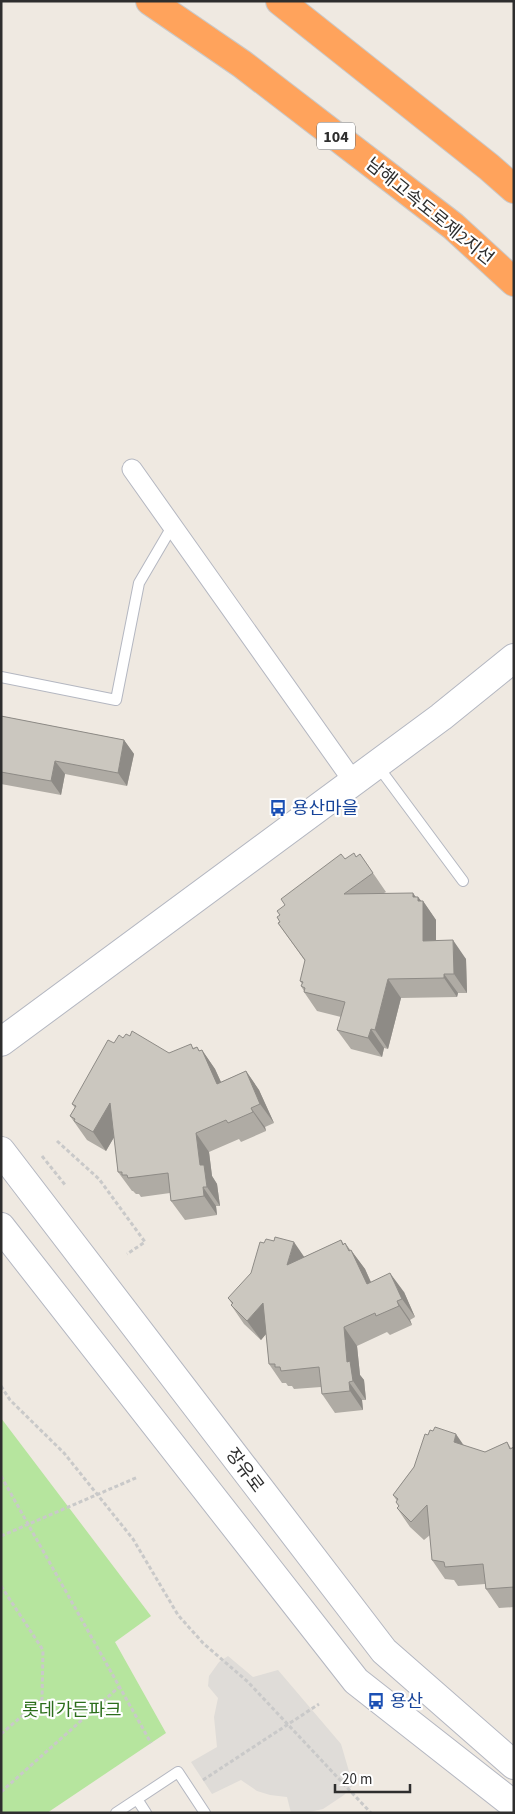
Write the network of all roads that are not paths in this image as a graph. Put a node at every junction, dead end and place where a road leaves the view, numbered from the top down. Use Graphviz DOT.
graph roads {
  1 [pos="150,1"];
  2 [pos="280,1"];
  3 [pos="514,190"];
  4 [pos="514,282"];
  5 [pos="132,469"];
  6 [pos="173,525"];
  7 [pos="514,658"];
  8 [pos="1,678"];
  9 [pos="376,764"];
  10 [pos="353,781"];
  11 [pos="463,881"];
  12 [pos="1,1042"];
  13 [pos="1,1151"];
  14 [pos="1,1226"];
  15 [pos="514,1765"];
  16 [pos="137,1799"];
  17 [pos="514,1805"];
  18 [pos="116,1813"];
  19 [pos="146,1813"];
  20 [pos="205,1813"];
  1 -- 4 [label="highway, 남해고속도로제2지선 / 104"];
  2 -- 3 [label="highway"];
  5 -- 6 [label="street"];
  6 -- 8 [label="lane"];
  6 -- 10 [label="street"];
  7 -- 9 [label="main road"];
  9 -- 10 [label="main road"];
  9 -- 11 [label="lane"];
  10 -- 12 [label="main road"];
  13 -- 15 [label="main road, 장유로"];
  14 -- 17 [label="main road"];
  16 -- 18 [label="lane"];
  16 -- 19 [label="lane"];
  16 -- 20 [label="lane"];
}
